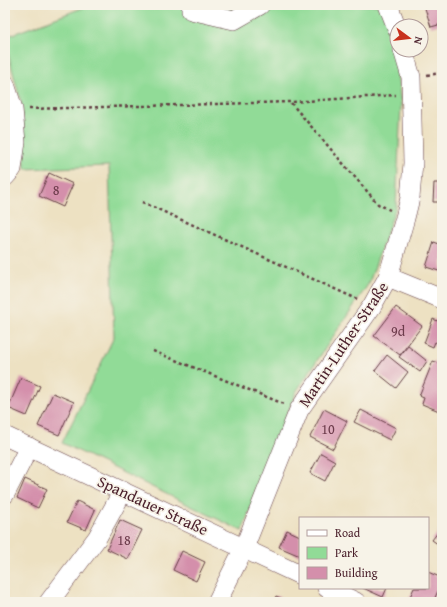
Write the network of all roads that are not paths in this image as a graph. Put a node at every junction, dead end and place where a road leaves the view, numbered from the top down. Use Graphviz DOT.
graph roads {
  1 [pos="260,5"];
  2 [pos="388,5"];
  3 [pos="191,10"];
  4 [pos="393,18"];
  5 [pos="405,58"];
  6 [pos="5,84"];
  7 [pos="5,177"];
  8 [pos="388,277"];
  9 [pos="442,299"];
  10 [pos="5,436"];
  11 [pos="29,448"];
  12 [pos="123,491"];
  13 [pos="5,494"];
  14 [pos="244,548"];
  15 [pos="299,575"];
  16 [pos="329,589"];
  17 [pos="49,602"];
  18 [pos="216,602"];
  19 [pos="356,602"];
  1 -- 3 [label="street"];
  2 -- 4 [label="street"];
  5 -- 8 [label="street, Martin-Luther-Straße"];
  6 -- 7 [label="street"];
  8 -- 9 [label="street"];
  8 -- 14 [label="street, Martin-Luther-Straße"];
  10 -- 11 [label="street, Spandauer Straße"];
  11 -- 12 [label="street, Spandauer Straße"];
  11 -- 13 [label="street"];
  12 -- 14 [label="street, Spandauer Straße"];
  12 -- 17 [label="street"];
  14 -- 15 [label="street, Spandauer Straße"];
  14 -- 18 [label="street, Martin-Luther-Straße"];
  16 -- 19 [label="street"];
}
